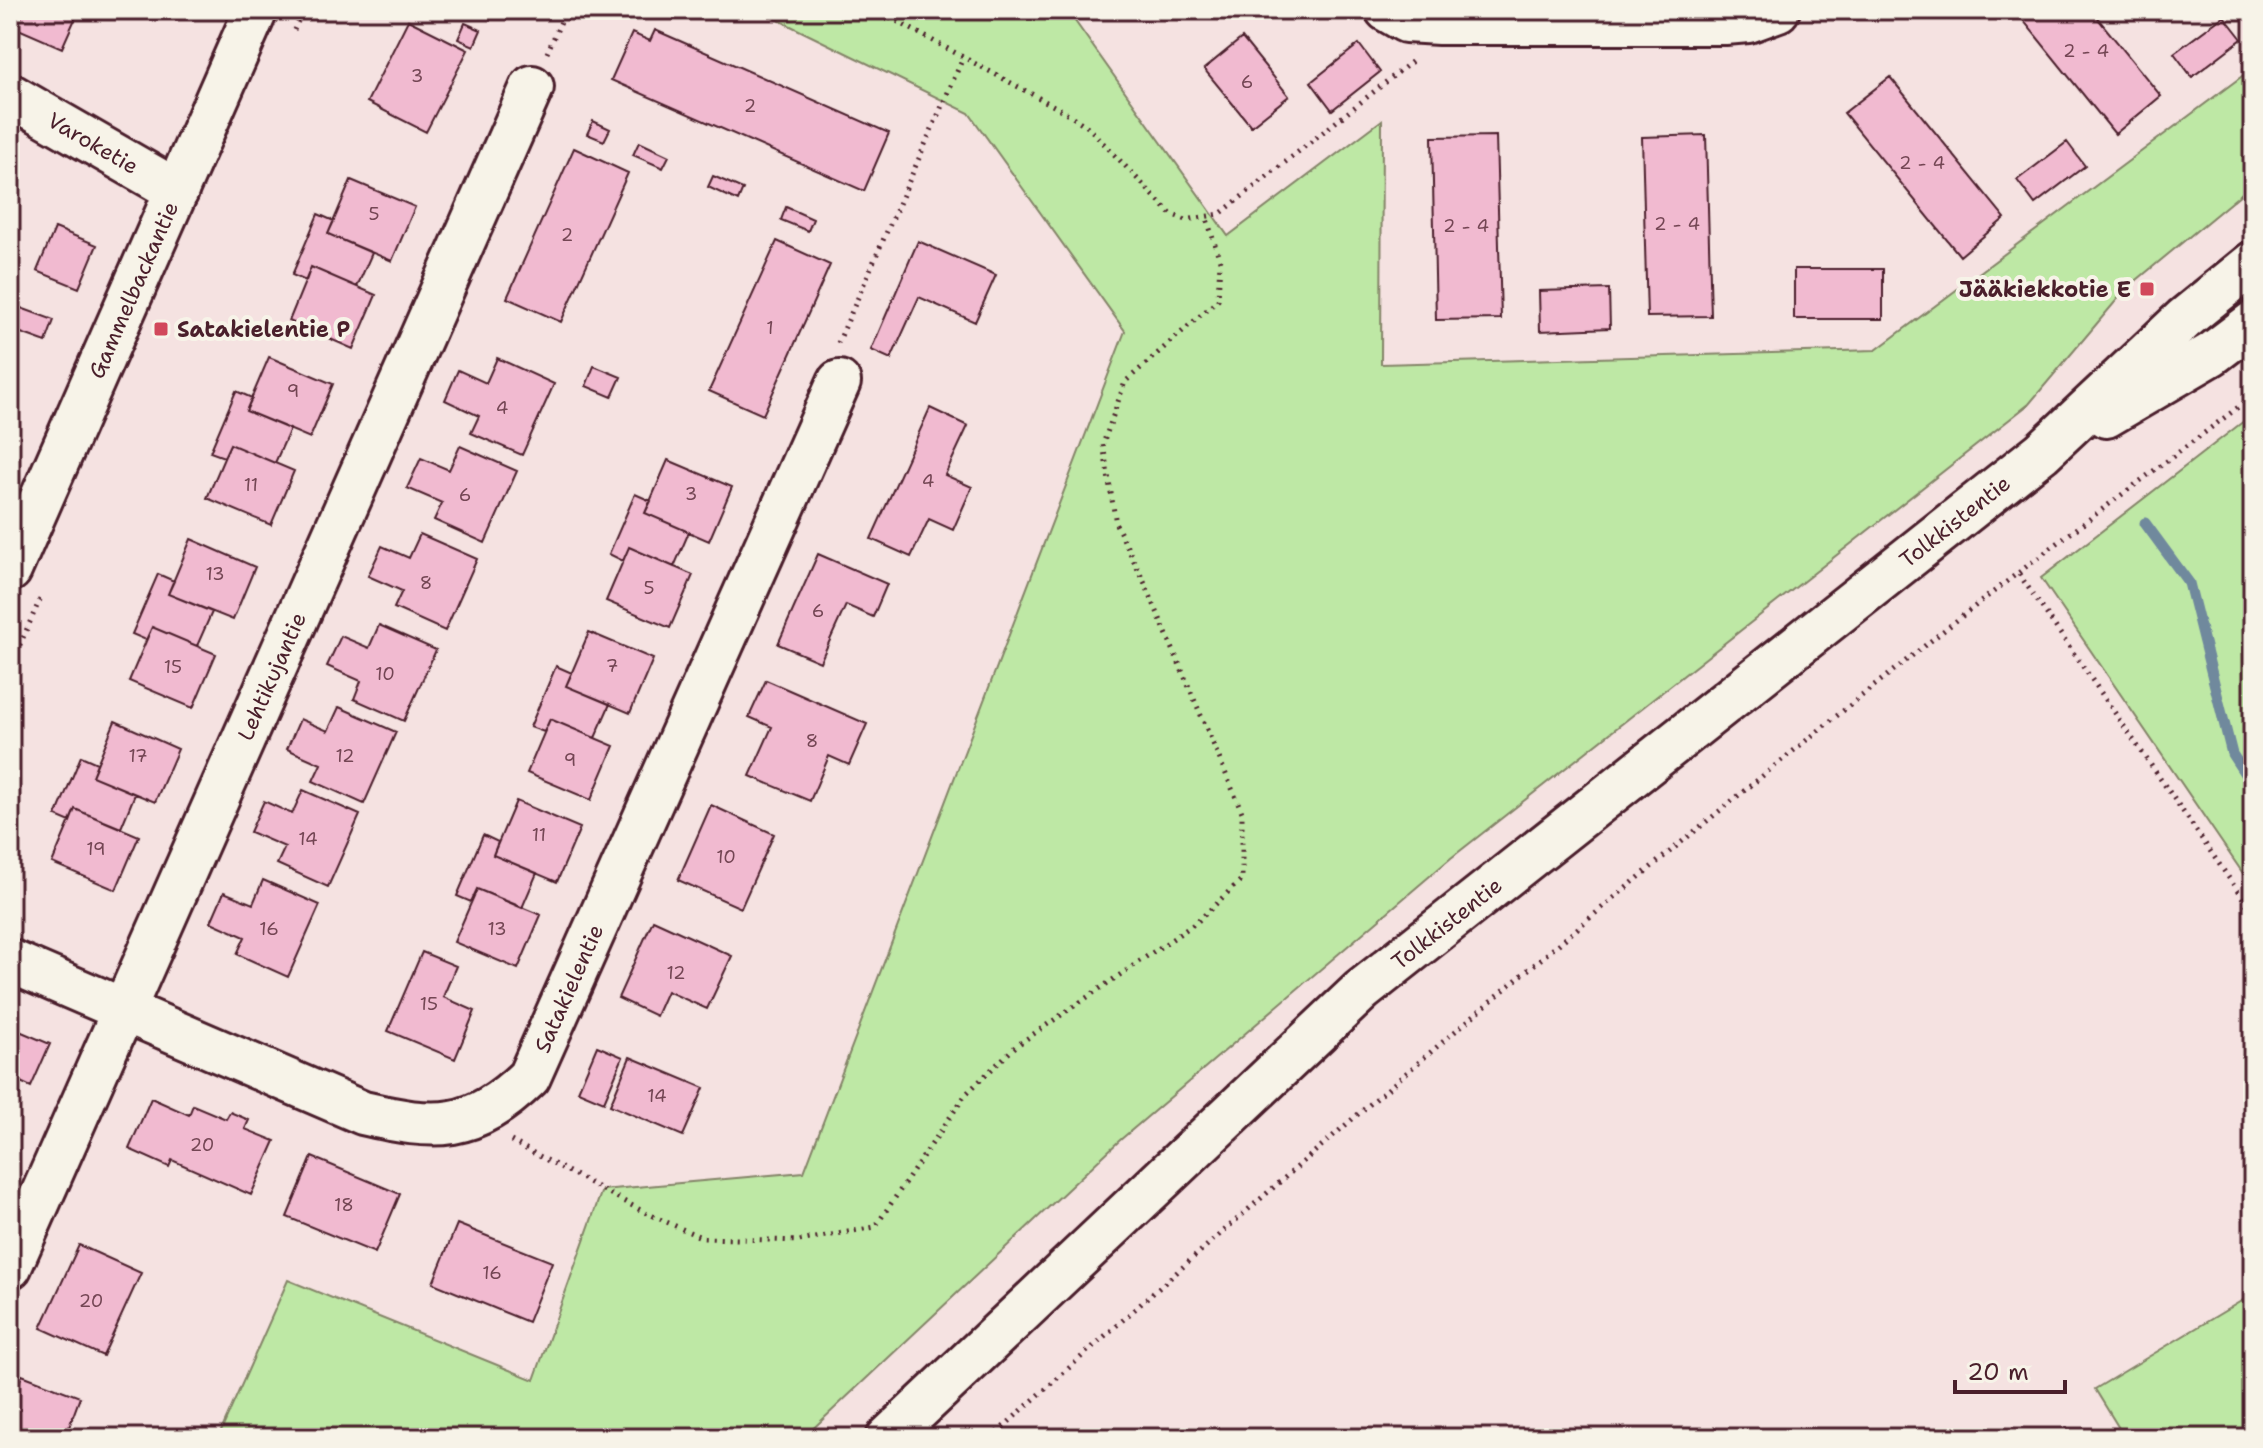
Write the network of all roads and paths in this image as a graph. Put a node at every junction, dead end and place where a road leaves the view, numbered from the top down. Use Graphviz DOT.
graph roads {
  1 [pos="256,10"];
  2 [pos="876,10"];
  3 [pos="1387,10"];
  4 [pos="1778,10"];
  5 [pos="1439,23"];
  6 [pos="963,58"];
  7 [pos="532,87"];
  8 [pos="10,95"];
  9 [pos="177,191"];
  10 [pos="1207,219"];
  11 [pos="2253,263"];
  12 [pos="2253,323"];
  13 [pos="839,382"];
  14 [pos="2253,396"];
  15 [pos="2042,452"];
  16 [pos="10,570"];
  17 [pos="2019,574"];
  18 [pos="2253,913"];
  19 [pos="10,961"];
  20 [pos="122,1010"];
  21 [pos="460,1121"];
  22 [pos="10,1267"];
  23 [pos="888,1438"];
  24 [pos="991,1438"];
  1 -- 9 [label="street, Gammelbackantie"];
  2 -- 6 [label="path"];
  3 -- 5 [label="street"];
  4 -- 5 [label="street"];
  5 -- 10 [label="path"];
  6 -- 10 [label="path"];
  6 -- 13 [label="path"];
  7 -- 20 [label="street, Lehtikujantie"];
  8 -- 9 [label="street, Varoketie"];
  9 -- 16 [label="street, Gammelbackantie"];
  10 -- 21 [label="path"];
  11 -- 15 [label="street, Tolkkistentie"];
  12 -- 15 [label="street, Tolkkistentie"];
  13 -- 21 [label="street, Satakielentie"];
  14 -- 17 [label="path"];
  15 -- 23 [label="street, Tolkkistentie"];
  17 -- 18 [label="path"];
  17 -- 24 [label="path"];
  19 -- 20 [label="street, Satakielentie"];
  20 -- 21 [label="street, Satakielentie"];
  20 -- 22 [label="street, Lehtikujantie"];
}
